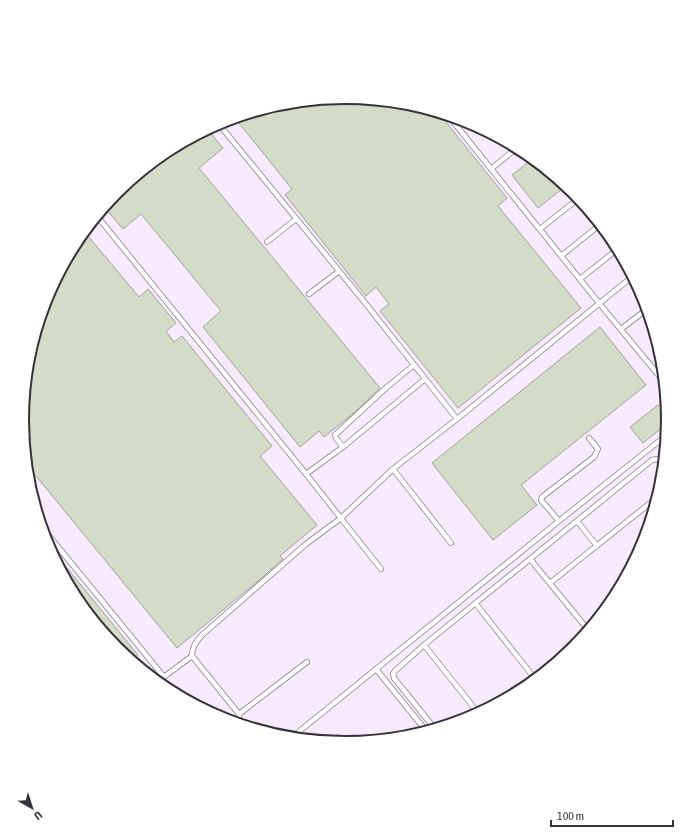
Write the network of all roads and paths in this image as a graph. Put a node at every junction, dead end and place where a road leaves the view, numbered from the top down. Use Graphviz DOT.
graph roads {
  1 [pos="454,123"];
  2 [pos="223,129"];
  3 [pos="512,151"];
  4 [pos="491,169"];
  5 [pos="574,202"];
  6 [pos="296,219"];
  7 [pos="100,220"];
  8 [pos="597,227"];
  9 [pos="540,229"];
  10 [pos="267,242"];
  11 [pos="614,252"];
  12 [pos="561,256"];
  13 [pos="338,272"];
  14 [pos="580,279"];
  15 [pos="629,280"];
  16 [pos="309,294"];
  17 [pos="599,303"];
  18 [pos="643,313"];
  19 [pos="621,329"];
  20 [pos="414,365"];
  21 [pos="658,375"];
  22 [pos="425,379"];
  23 [pos="457,419"];
  24 [pos="589,438"];
  25 [pos="661,440"];
  26 [pos="342,447"];
  27 [pos="659,461"];
  28 [pos="393,469"];
  29 [pos="306,474"];
  30 [pos="651,503"];
  31 [pos="341,518"];
  32 [pos="559,521"];
  33 [pos="577,521"];
  34 [pos="53,541"];
  35 [pos="451,544"];
  36 [pos="597,546"];
  37 [pos="530,559"];
  38 [pos="381,569"];
  39 [pos="550,583"];
  40 [pos="476,604"];
  41 [pos="585,626"];
  42 [pos="424,645"];
  43 [pos="192,656"];
  44 [pos="307,662"];
  45 [pos="376,669"];
  46 [pos="532,675"];
  47 [pos="164,677"];
  48 [pos="475,709"];
  49 [pos="239,714"];
  50 [pos="239,718"];
  51 [pos="431,725"];
  52 [pos="423,727"];
  53 [pos="298,733"];
  1 -- 4 [label="lane"];
  2 -- 6 [label="lane"];
  3 -- 4 [label="lane"];
  4 -- 9 [label="lane"];
  5 -- 9 [label="lane"];
  6 -- 10 [label="lane"];
  6 -- 13 [label="lane"];
  7 -- 29 [label="lane"];
  8 -- 12 [label="lane"];
  9 -- 12 [label="lane"];
  11 -- 14 [label="lane"];
  12 -- 14 [label="lane"];
  13 -- 16 [label="lane"];
  13 -- 20 [label="lane"];
  14 -- 17 [label="lane"];
  15 -- 17 [label="lane"];
  17 -- 19 [label="lane"];
  17 -- 23 [label="lane"];
  18 -- 19 [label="lane"];
  19 -- 21 [label="lane"];
  20 -- 22 [label="lane"];
  20 -- 26 [label="lane"];
  22 -- 23 [label="lane"];
  22 -- 26 [label="lane"];
  23 -- 28 [label="lane"];
  24 -- 32 [label="lane"];
  25 -- 32 [label="lane"];
  26 -- 29 [label="lane"];
  27 -- 33 [label="lane"];
  28 -- 31 [label="lane"];
  28 -- 35 [label="lane"];
  29 -- 31 [label="lane"];
  30 -- 36 [label="lane"];
  31 -- 38 [label="lane"];
  31 -- 43 [label="lane"];
  32 -- 45 [label="lane"];
  33 -- 36 [label="lane"];
  33 -- 37 [label="lane"];
  34 -- 47 [label="lane"];
  36 -- 39 [label="lane"];
  37 -- 39 [label="lane"];
  37 -- 40 [label="lane"];
  39 -- 41 [label="lane"];
  40 -- 42 [label="lane"];
  40 -- 46 [label="lane"];
  42 -- 48 [label="lane"];
  42 -- 51 [label="lane"];
  43 -- 47 [label="lane"];
  43 -- 49 [label="lane"];
  44 -- 49 [label="lane"];
  45 -- 52 [label="lane"];
  45 -- 53 [label="lane"];
  49 -- 50 [label="lane"];
}
